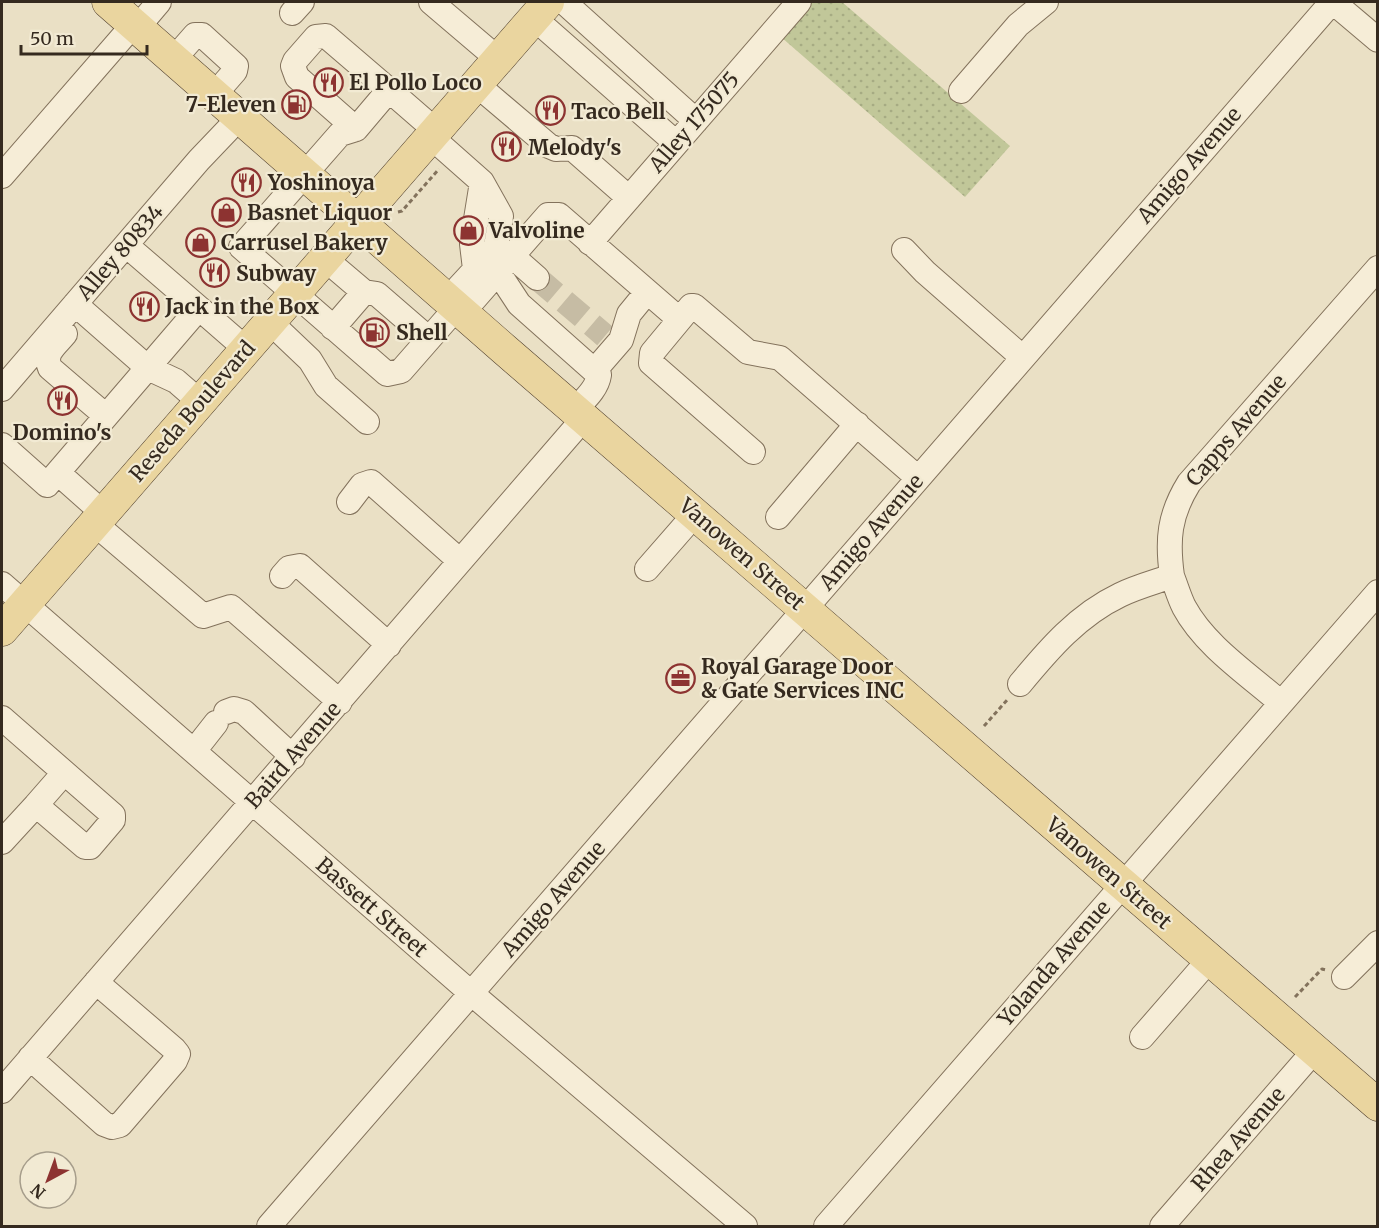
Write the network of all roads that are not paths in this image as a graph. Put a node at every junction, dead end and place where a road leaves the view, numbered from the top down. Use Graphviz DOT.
graph roads {
  1 [pos="108,2"];
  2 [pos="159,2"];
  3 [pos="431,2"];
  4 [pos="799,2"];
  5 [pos="1046,2"];
  6 [pos="1333,2"];
  7 [pos="542,7"];
  8 [pos="136,26"];
  9 [pos="1377,40"];
  10 [pos="498,59"];
  11 [pos="476,84"];
  12 [pos="389,90"];
  13 [pos="961,91"];
  14 [pos="240,117"];
  15 [pos="696,121"];
  16 [pos="356,129"];
  17 [pos="433,133"];
  18 [pos="676,142"];
  19 [pos="306,175"];
  20 [pos="2,176"];
  21 [pos="629,198"];
  22 [pos="358,220"];
  23 [pos="590,243"];
  24 [pos="126,245"];
  25 [pos="904,250"];
  26 [pos="324,258"];
  27 [pos="505,264"];
  28 [pos="1377,268"];
  29 [pos="537,278"];
  30 [pos="364,292"];
  31 [pos="647,292"];
  32 [pos="293,294"];
  33 [pos="456,306"];
  34 [pos="80,308"];
  35 [pos="199,308"];
  36 [pos="677,317"];
  37 [pos="270,322"];
  38 [pos="333,328"];
  39 [pos="429,339"];
  40 [pos="246,349"];
  41 [pos="1022,357"];
  42 [pos="148,368"];
  43 [pos="595,370"];
  44 [pos="2,389"];
  45 [pos="200,401"];
  46 [pos="579,414"];
  47 [pos="106,416"];
  48 [pos="367,422"];
  49 [pos="857,424"];
  50 [pos="2,445"];
  51 [pos="753,452"];
  52 [pos="58,473"];
  53 [pos="918,478"];
  54 [pos="349,502"];
  55 [pos="695,514"];
  56 [pos="778,517"];
  57 [pos="98,518"];
  58 [pos="460,561"];
  59 [pos="647,569"];
  60 [pos="282,576"];
  61 [pos="1172,576"];
  62 [pos="2,584"];
  63 [pos="1377,592"];
  64 [pos="25,604"];
  65 [pos="805,609"];
  66 [pos="2,630"];
  67 [pos="389,645"];
  68 [pos="1020,684"];
  69 [pos="340,702"];
  70 [pos="1281,703"];
  71 [pos="2,718"];
  72 [pos="194,751"];
  73 [pos="293,757"];
  74 [pos="64,772"];
  75 [pos="253,802"];
  76 [pos="36,805"];
  77 [pos="2,842"];
  78 [pos="1123,885"];
  79 [pos="1377,943"];
  80 [pos="1209,960"];
  81 [pos="1344,977"];
  82 [pos="96,982"];
  83 [pos="471,993"];
  84 [pos="1142,1037"];
  85 [pos="1314,1051"];
  86 [pos="30,1058"];
  87 [pos="2,1091"];
  88 [pos="1377,1105"];
  89 [pos="269,1227"];
  90 [pos="745,1227"];
  91 [pos="825,1227"];
  92 [pos="1162,1227"];
  1 -- 8 [label="main road, Vanowen Street"];
  2 -- 8 [label="street"];
  3 -- 10 [label="street"];
  4 -- 15 [label="street, Alley 175075"];
  5 -- 13 [label="street"];
  6 -- 9 [label="street"];
  6 -- 41 [label="street, Amigo Avenue"];
  7 -- 10 [label="main road, Reseda Boulevard"];
  7 -- 15 [label="street"];
  7 -- 18 [label="street"];
  8 -- 14 [label="main road, Vanowen Street"];
  8 -- 20 [label="street"];
  10 -- 11 [label="main road, Reseda Boulevard"];
  11 -- 17 [label="main road, Reseda Boulevard"];
  11 -- 21 [label="street"];
  12 -- 16 [label="street"];
  12 -- 16 [label="street"];
  12 -- 17 [label="street"];
  14 -- 19 [label="main road, Vanowen Street"];
  14 -- 24 [label="street, Alley 80834"];
  15 -- 18 [label="street, Alley 175075"];
  16 -- 19 [label="street"];
  17 -- 22 [label="main road, Reseda Boulevard"];
  17 -- 33 [label="street"];
  18 -- 21 [label="street, Alley 175075"];
  19 -- 22 [label="main road, Vanowen Street"];
  19 -- 32 [label="street"];
  21 -- 23 [label="street, Alley 175075"];
  22 -- 26 [label="main road, Reseda Boulevard"];
  22 -- 33 [label="main road, Vanowen Street"];
  23 -- 27 [label="street"];
  23 -- 31 [label="street"];
  24 -- 34 [label="street, Alley 80834"];
  24 -- 35 [label="street"];
  25 -- 41 [label="street"];
  26 -- 30 [label="street"];
  26 -- 32 [label="main road, Reseda Boulevard"];
  27 -- 29 [label="street"];
  27 -- 33 [label="street"];
  27 -- 43 [label="street"];
  28 -- 61 [label="street, Capps Avenue"];
  30 -- 38 [label="street"];
  30 -- 39 [label="street"];
  31 -- 36 [label="street"];
  31 -- 43 [label="street"];
  32 -- 37 [label="main road, Reseda Boulevard"];
  32 -- 38 [label="street"];
  33 -- 39 [label="street"];
  33 -- 46 [label="main road, Vanowen Street"];
  34 -- 42 [label="street"];
  34 -- 44 [label="street, Alley 80834"];
  34 -- 47 [label="street"];
  35 -- 40 [label="street"];
  35 -- 42 [label="street"];
  36 -- 49 [label="street"];
  36 -- 51 [label="street"];
  37 -- 40 [label="main road, Reseda Boulevard"];
  37 -- 48 [label="street"];
  38 -- 39 [label="street"];
  40 -- 45 [label="main road, Reseda Boulevard"];
  41 -- 53 [label="street, Amigo Avenue"];
  42 -- 45 [label="street"];
  42 -- 47 [label="street"];
  43 -- 46 [label="street, Baird Avenue"];
  45 -- 57 [label="main road, Reseda Boulevard"];
  46 -- 55 [label="main road, Vanowen Street"];
  46 -- 58 [label="street, Baird Avenue"];
  47 -- 52 [label="street"];
  49 -- 53 [label="street"];
  49 -- 56 [label="street"];
  50 -- 52 [label="street"];
  52 -- 57 [label="street"];
  53 -- 65 [label="street, Amigo Avenue"];
  54 -- 58 [label="street"];
  55 -- 59 [label="street"];
  55 -- 65 [label="main road, Vanowen Street"];
  57 -- 64 [label="main road, Reseda Boulevard"];
  57 -- 69 [label="street"];
  58 -- 67 [label="street, Baird Avenue"];
  60 -- 67 [label="street"];
  61 -- 68 [label="street"];
  61 -- 70 [label="street, Capps Avenue"];
  62 -- 64 [label="street, Bassett Street"];
  63 -- 70 [label="street, Yolanda Avenue"];
  64 -- 66 [label="main road, Reseda Boulevard"];
  64 -- 72 [label="street, Bassett Street"];
  65 -- 78 [label="main road, Vanowen Street"];
  65 -- 83 [label="street, Amigo Avenue"];
  67 -- 69 [label="street, Baird Avenue"];
  69 -- 73 [label="street, Baird Avenue"];
  70 -- 78 [label="street, Yolanda Avenue"];
  71 -- 74 [label="street"];
  72 -- 73 [label="street"];
  72 -- 75 [label="street, Bassett Street"];
  73 -- 75 [label="street, Baird Avenue"];
  74 -- 76 [label="street"];
  74 -- 76 [label="street"];
  75 -- 82 [label="street, Baird Avenue"];
  75 -- 83 [label="street, Bassett Street"];
  76 -- 77 [label="street"];
  78 -- 80 [label="main road, Vanowen Street"];
  78 -- 91 [label="street, Yolanda Avenue"];
  79 -- 81 [label="street"];
  80 -- 84 [label="street"];
  80 -- 85 [label="main road, Vanowen Street"];
  82 -- 86 [label="street, Baird Avenue"];
  82 -- 86 [label="street"];
  83 -- 89 [label="street, Amigo Avenue"];
  83 -- 90 [label="street, Bassett Street"];
  85 -- 88 [label="main road, Vanowen Street"];
  85 -- 92 [label="street, Rhea Avenue"];
  86 -- 87 [label="street, Baird Avenue"];
}
